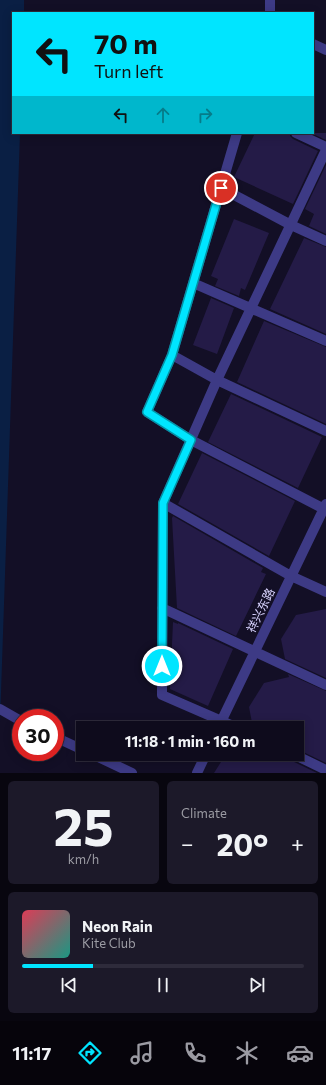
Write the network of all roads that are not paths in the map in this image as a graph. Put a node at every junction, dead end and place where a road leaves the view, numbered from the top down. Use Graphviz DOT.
graph roads {
  1 [pos="270,0"];
  2 [pos="270,12"];
  3 [pos="314,44"];
  4 [pos="326,50"];
  5 [pos="237,134"];
  6 [pos="298,134"];
  7 [pos="326,147"];
  8 [pos="326,150"];
  9 [pos="221,188"];
  10 [pos="291,225"];
  11 [pos="326,241"];
  12 [pos="193,283"];
  13 [pos="251,308"];
  14 [pos="326,341"];
  15 [pos="172,355"];
  16 [pos="217,380"];
  17 [pos="326,431"];
  18 [pos="191,440"];
  19 [pos="163,503"];
  20 [pos="325,507"];
  21 [pos="291,576"];
  22 [pos="326,592"];
  23 [pos="162,608"];
  24 [pos="254,652"];
  25 [pos="326,685"];
  26 [pos="0,709"];
  27 [pos="12,716"];
  28 [pos="214,721"];
  29 [pos="221,721"];
  30 [pos="64,740"];
  31 [pos="76,746"];
  32 [pos="304,759"];
  33 [pos="107,761"];
  34 [pos="203,761"];
  35 [pos="326,770"];
  36 [pos="132,773"];
  37 [pos="197,773"];
  1 -- 2 [label="street"];
  3 -- 4 [label="street"];
  5 -- 9 [label="street"];
  6 -- 7 [label="street"];
  8 -- 10 [label="street"];
  9 -- 10 [label="street"];
  9 -- 12 [label="street"];
  10 -- 11 [label="street"];
  10 -- 13 [label="street"];
  12 -- 13 [label="street"];
  12 -- 15 [label="street"];
  13 -- 14 [label="street"];
  13 -- 16 [label="street"];
  15 -- 16 [label="street"];
  15 -- 18 [label="street"];
  16 -- 17 [label="street"];
  16 -- 18 [label="street"];
  18 -- 19 [label="street"];
  18 -- 20 [label="street"];
  19 -- 21 [label="street"];
  19 -- 23 [label="street"];
  20 -- 21 [label="street, 祥兴东路"];
  21 -- 22 [label="street"];
  21 -- 24 [label="street, 祥兴东路"];
  23 -- 24 [label="street"];
  23 -- 28 [label="street"];
  24 -- 25 [label="street"];
  24 -- 29 [label="street, 祥兴东路"];
  26 -- 27 [label="street"];
  30 -- 31 [label="street"];
  32 -- 35 [label="street"];
  33 -- 36 [label="street"];
  34 -- 37 [label="street"];
}
